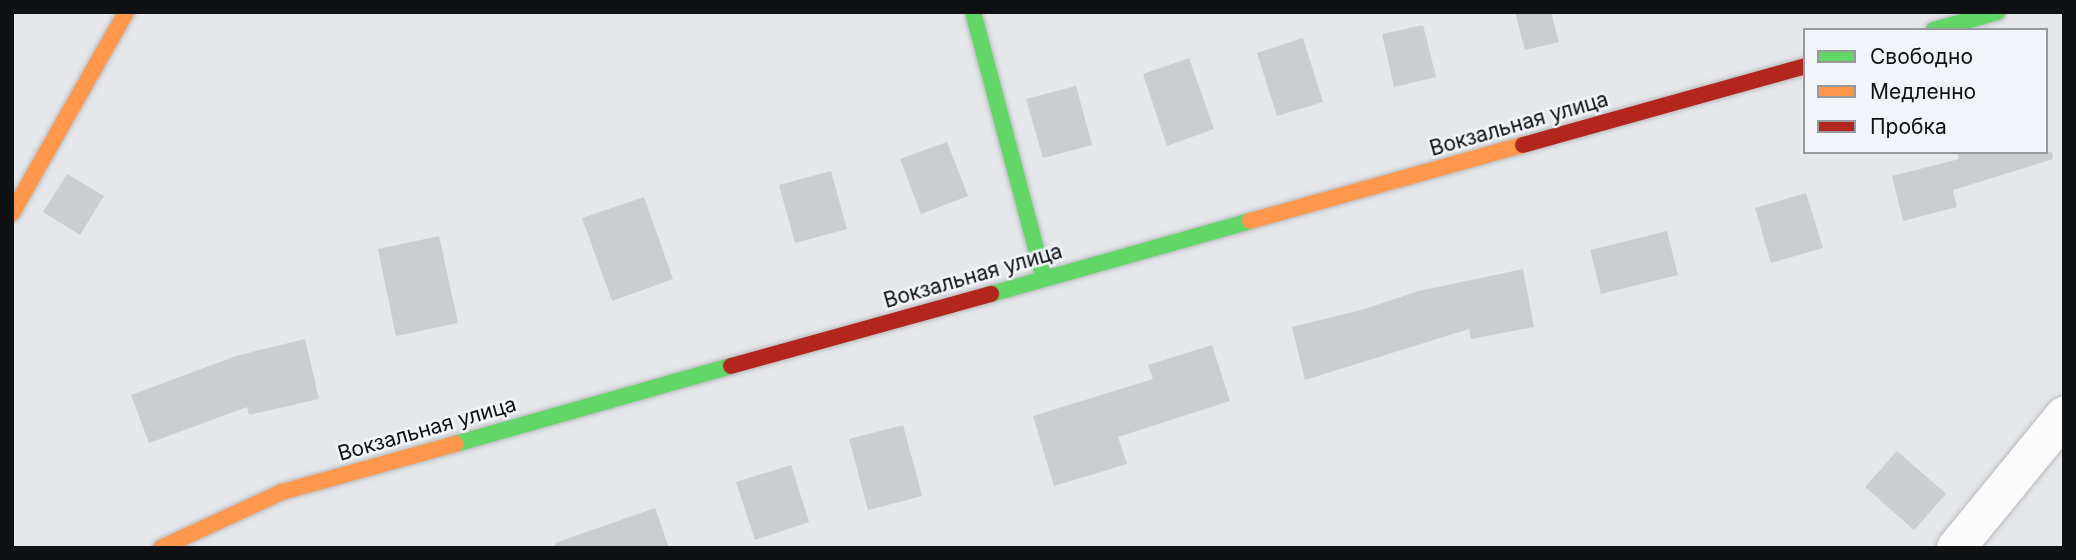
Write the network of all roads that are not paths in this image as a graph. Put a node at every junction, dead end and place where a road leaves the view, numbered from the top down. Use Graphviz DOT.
graph roads {
  1 [pos="126,12"];
  2 [pos="973,12"];
  3 [pos="1997,12"];
  4 [pos="1941,28"];
  5 [pos="1803,67"];
  6 [pos="12,213"];
  7 [pos="1044,278"];
  8 [pos="2064,416"];
  9 [pos="161,548"];
  10 [pos="1956,548"];
  1 -- 6 [label="street"];
  2 -- 7 [label="street"];
  3 -- 4 [label="street"];
  5 -- 7 [label="street, Вокзальная улица"];
  7 -- 9 [label="street, Вокзальная улица"];
  8 -- 10 [label="street"];
}
